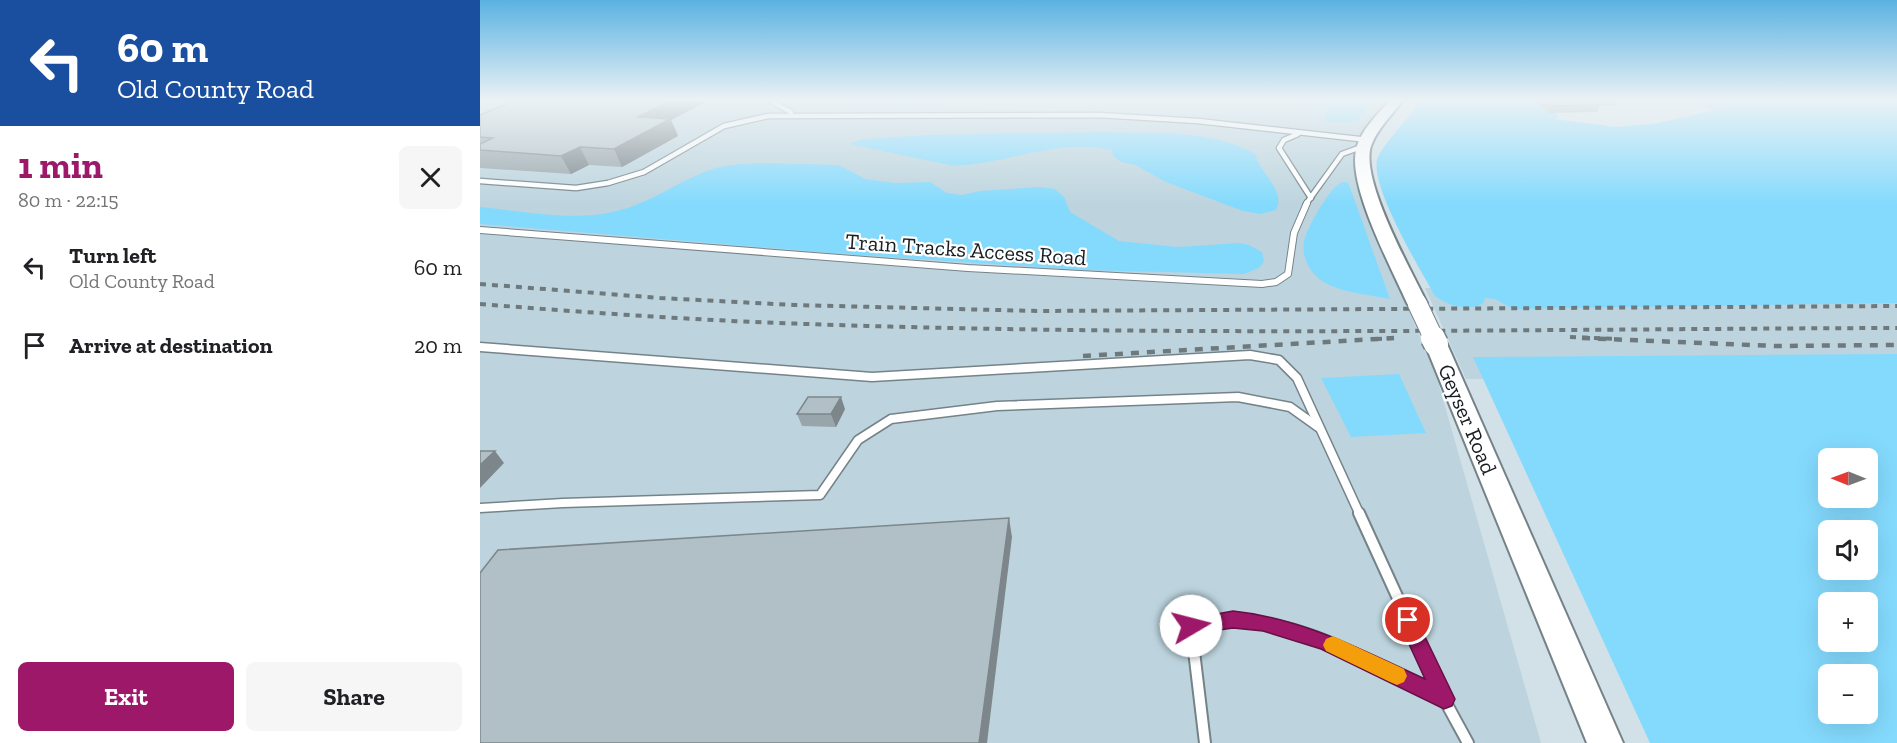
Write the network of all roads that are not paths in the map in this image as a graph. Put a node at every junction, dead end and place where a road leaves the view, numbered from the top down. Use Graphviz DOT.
graph roads {
  1 [pos="709,135"];
  2 [pos="1298,135"];
  3 [pos="1321,135"];
  4 [pos="1371,135"];
  5 [pos="1366,142"];
  6 [pos="480,181"];
  7 [pos="1311,198"];
  8 [pos="480,230"];
  9 [pos="480,347"];
  10 [pos="1320,428"];
  11 [pos="480,508"];
  12 [pos="1444,699"];
  13 [pos="1205,743"];
  14 [pos="1468,743"];
  15 [pos="1605,743"];
  1 -- 6 [label="lane"];
  2 -- 7 [label="lane"];
  3 -- 5 [label="lane"];
  4 -- 5 [label="street"];
  5 -- 7 [label="lane, Train Tracks Access Road"];
  5 -- 15 [label="street, Geyser Road, bridge"];
  7 -- 8 [label="lane, Train Tracks Access Road"];
  9 -- 10 [label="lane"];
  10 -- 11 [label="lane"];
  10 -- 12 [label="lane"];
  12 -- 13 [label="lane"];
  12 -- 14 [label="lane"];
}
